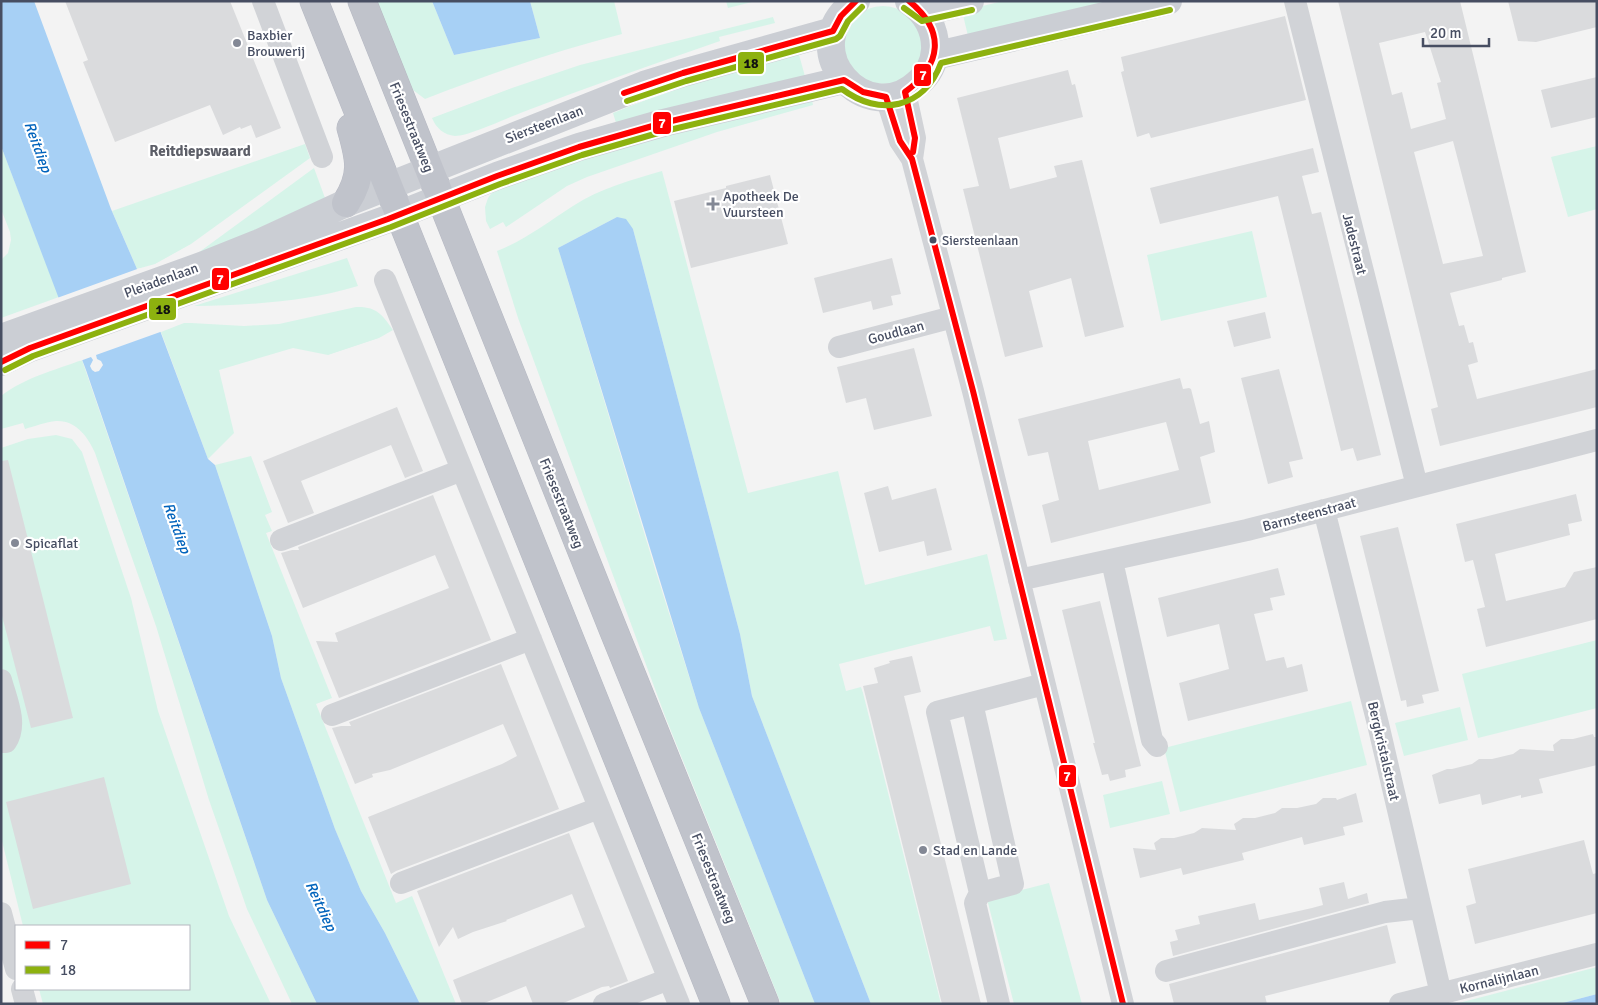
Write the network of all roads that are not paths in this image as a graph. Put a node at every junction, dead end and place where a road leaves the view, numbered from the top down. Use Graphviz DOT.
graph roads {
  1 [pos="262,1"];
  2 [pos="314,1"];
  3 [pos="362,1"];
  4 [pos="856,1"];
  5 [pos="970,1"];
  6 [pos="1168,1"];
  7 [pos="1295,1"];
  8 [pos="916,7"];
  9 [pos="833,31"];
  10 [pos="332,44"];
  11 [pos="934,56"];
  12 [pos="844,80"];
  13 [pos="896,95"];
  14 [pos="322,157"];
  15 [pos="429,170"];
  16 [pos="389,186"];
  17 [pos="440,199"];
  18 [pos="346,203"];
  19 [pos="400,215"];
  20 [pos="385,280"];
  21 [pos="150,295"];
  22 [pos="953,317"];
  23 [pos="59,327"];
  24 [pos="1,338"];
  25 [pos="839,347"];
  26 [pos="1,362"];
  27 [pos="1597,440"];
  28 [pos="462,470"];
  29 [pos="1417,486"];
  30 [pos="1324,510"];
  31 [pos="281,540"];
  32 [pos="1112,561"];
  33 [pos="1019,580"];
  34 [pos="531,639"];
  35 [pos="1,680"];
  36 [pos="1044,684"];
  37 [pos="972,704"];
  38 [pos="332,715"];
  39 [pos="1,742"];
  40 [pos="1157,746"];
  41 [pos="600,808"];
  42 [pos="401,883"];
  43 [pos="980,893"];
  44 [pos="1420,908"];
  45 [pos="2,920"];
  46 [pos="1597,954"];
  47 [pos="15,966"];
  48 [pos="1166,970"];
  49 [pos="669,979"];
  50 [pos="22,990"];
  51 [pos="1442,994"];
  52 [pos="26,1004"];
  53 [pos="604,1004"];
  54 [pos="679,1004"];
  55 [pos="716,1004"];
  56 [pos="765,1004"];
  57 [pos="999,1004"];
  58 [pos="1123,1004"];
  59 [pos="1400,1004"];
  1 -- 14 [label="street"];
  2 -- 10 [label="highway"];
  3 -- 15 [label="highway, Friesestraatweg"];
  4 -- 9 [label="main road"];
  5 -- 8 [label="main road"];
  6 -- 11 [label="main road"];
  7 -- 29 [label="street, Jadestraat"];
  8 -- 11 [label="main road"];
  9 -- 12 [label="main road"];
  9 -- 15 [label="main road, Siersteenlaan"];
  10 -- 16 [label="highway"];
  10 -- 18 [label="highway"];
  11 -- 13 [label="main road"];
  12 -- 13 [label="main road"];
  12 -- 17 [label="main road"];
  13 -- 22 [label="street"];
  15 -- 16 [label="main road, Pleiadenlaan"];
  15 -- 17 [label="highway, Friesestraatweg"];
  16 -- 18 [label="main road, Pleiadenlaan"];
  16 -- 19 [label="highway"];
  17 -- 19 [label="main road"];
  17 -- 56 [label="highway, Friesestraatweg"];
  18 -- 21 [label="main road, Pleiadenlaan"];
  19 -- 21 [label="main road, Pleiadenlaan"];
  19 -- 55 [label="highway"];
  20 -- 28 [label="street"];
  21 -- 23 [label="main road, Pleiadenlaan"];
  22 -- 25 [label="street, Goudlaan"];
  22 -- 33 [label="street"];
  23 -- 24 [label="main road, Pleiadenlaan"];
  23 -- 26 [label="main road, Pleiadenlaan"];
  27 -- 29 [label="street, Barnsteenstraat"];
  28 -- 31 [label="street"];
  28 -- 34 [label="street"];
  29 -- 30 [label="street, Barnsteenstraat"];
  30 -- 32 [label="street, Barnsteenstraat"];
  30 -- 44 [label="street, Bergkristalstraat"];
  32 -- 33 [label="street, Barnsteenstraat"];
  32 -- 40 [label="street"];
  33 -- 36 [label="street"];
  34 -- 38 [label="street"];
  34 -- 41 [label="street"];
  35 -- 39 [label="street"];
  36 -- 37 [label="street"];
  36 -- 58 [label="street"];
  37 -- 43 [label="street"];
  37 -- 43 [label="street"];
  41 -- 42 [label="street"];
  41 -- 49 [label="street"];
  43 -- 57 [label="street"];
  44 -- 48 [label="street"];
  44 -- 51 [label="street, Bergkristalstraat"];
  45 -- 47 [label="street"];
  46 -- 51 [label="street, Kornalijnlaan"];
  49 -- 53 [label="street"];
  49 -- 54 [label="street"];
  50 -- 52 [label="street"];
  51 -- 59 [label="street, Kornalijnlaan"];
}
